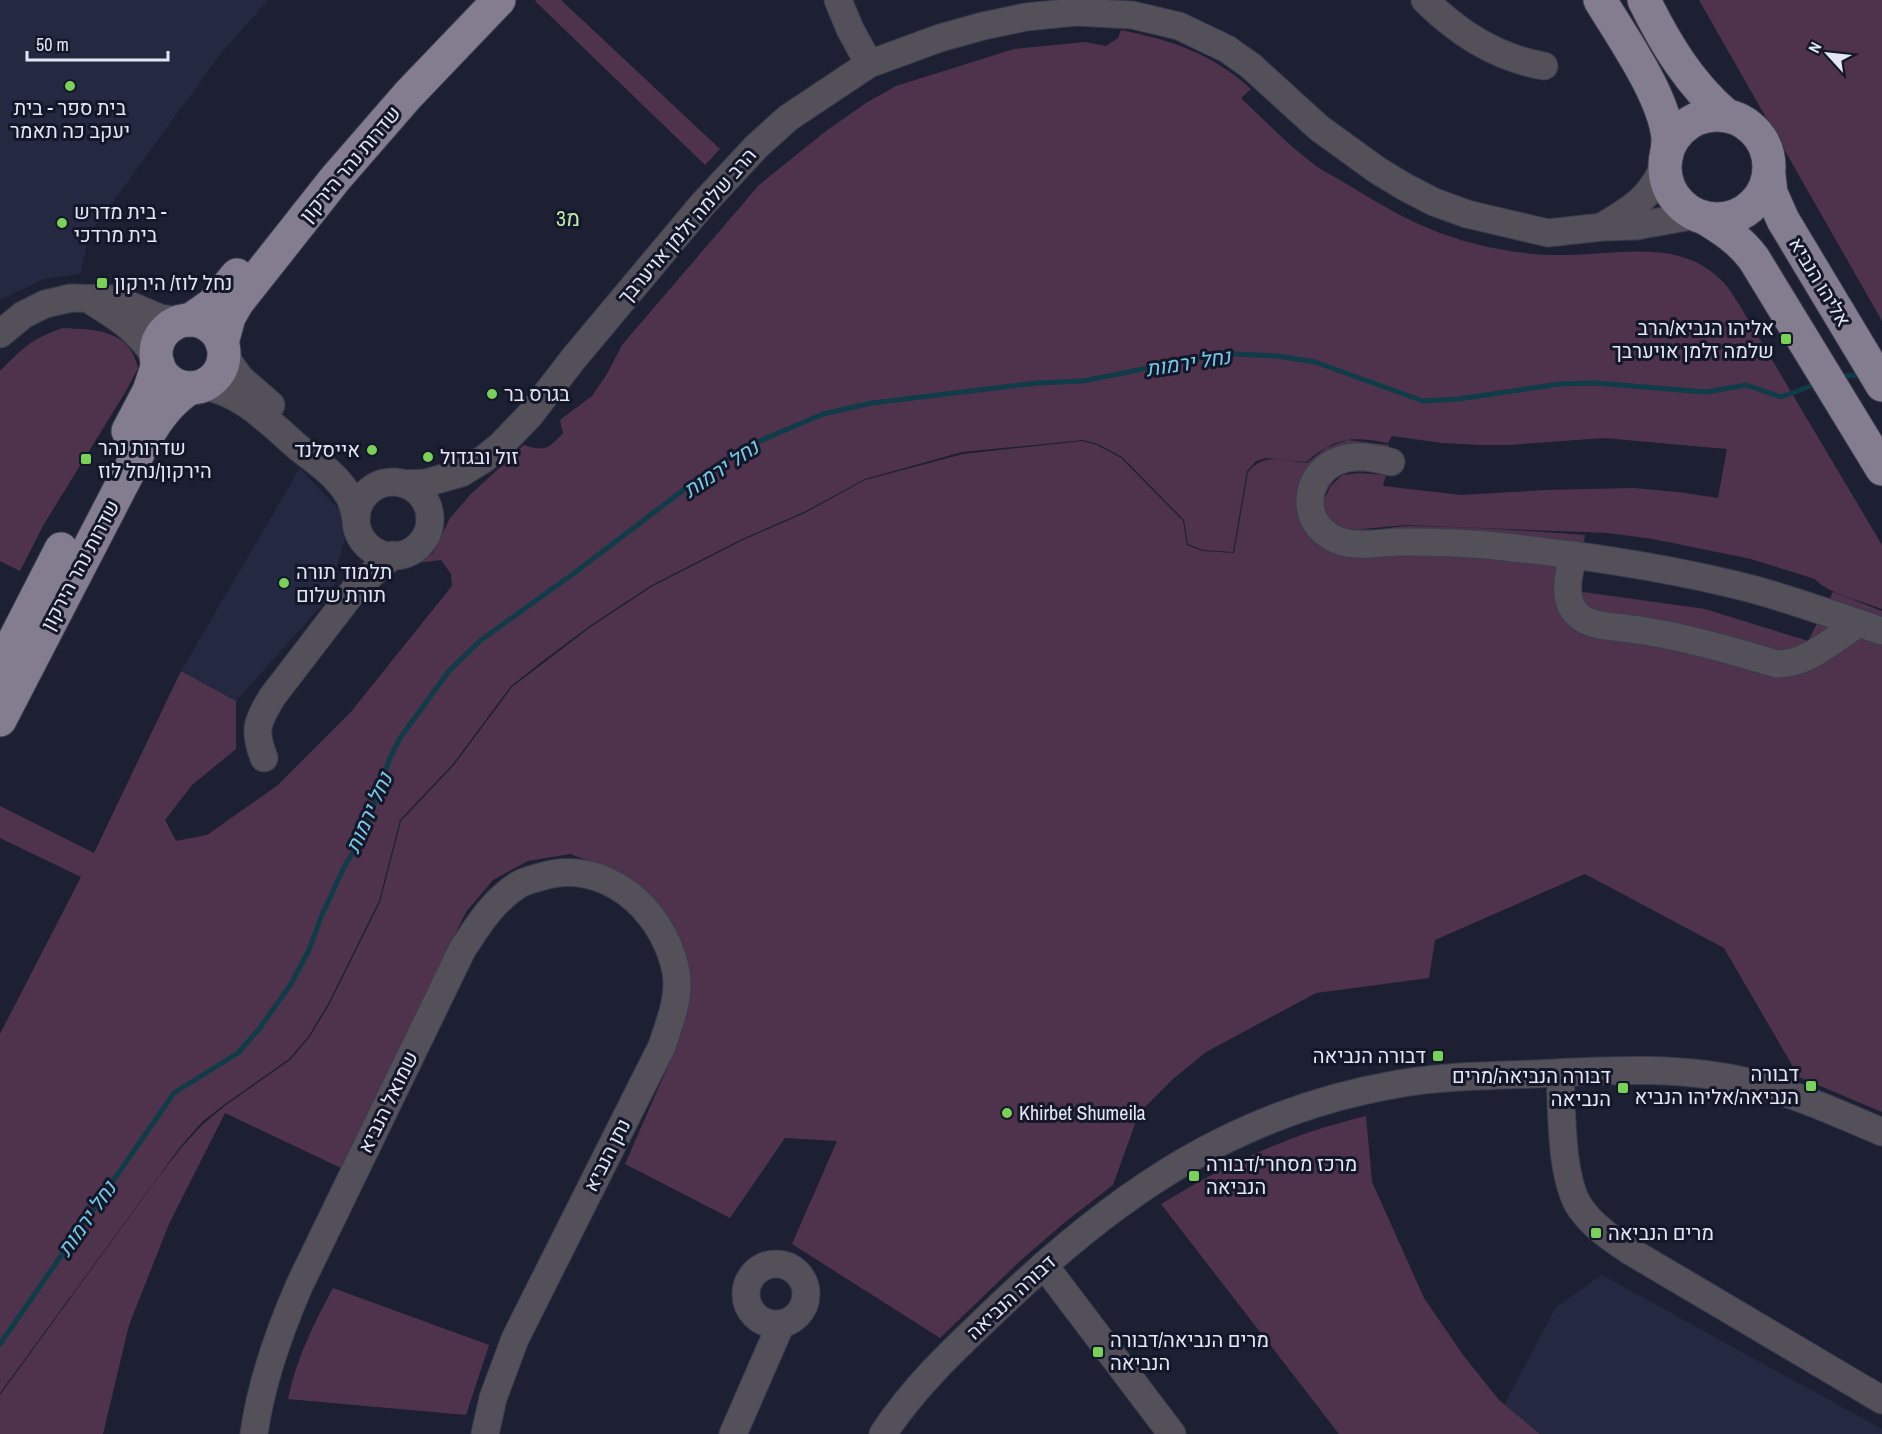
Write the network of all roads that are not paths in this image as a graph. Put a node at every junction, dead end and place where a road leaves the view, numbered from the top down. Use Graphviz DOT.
graph roads {
  1 [pos="467,0"];
  2 [pos="499,0"];
  3 [pos="838,0"];
  4 [pos="846,0"];
  5 [pos="1425,0"];
  6 [pos="1600,0"];
  7 [pos="1644,0"];
  8 [pos="878,60"];
  9 [pos="1544,66"];
  10 [pos="1725,114"];
  11 [pos="1665,161"];
  12 [pos="1769,175"];
  13 [pos="1700,216"];
  14 [pos="1602,227"];
  15 [pos="86,298"];
  16 [pos="186,321"];
  17 [pos="0,334"];
  18 [pos="223,349"];
  19 [pos="157,360"];
  20 [pos="1882,385"];
  21 [pos="195,387"];
  22 [pos="1391,462"];
  23 [pos="1882,469"];
  24 [pos="468,471"];
  25 [pos="393,484"];
  26 [pos="357,524"];
  27 [pos="429,525"];
  28 [pos="393,555"];
  29 [pos="1575,555"];
  30 [pos="348,599"];
  31 [pos="1842,621"];
  32 [pos="1882,631"];
  33 [pos="1882,649"];
  34 [pos="0,668"];
  35 [pos="0,720"];
  36 [pos="264,758"];
  37 [pos="618,886"];
  38 [pos="1560,1072"];
  39 [pos="1882,1132"];
  40 [pos="1044,1265"];
  41 [pos="781,1324"];
  42 [pos="1882,1400"];
  43 [pos="254,1434"];
  44 [pos="485,1434"];
  45 [pos="733,1434"];
  46 [pos="883,1434"];
  47 [pos="1172,1434"];
  1 -- 16 [label="main road, שדרות נהר הירקון"];
  2 -- 18 [label="main road, שדרות נהר הירקון"];
  3 -- 8 [label="street"];
  4 -- 8 [label="street"];
  5 -- 9 [label="street"];
  6 -- 11 [label="main road"];
  7 -- 10 [label="main road"];
  8 -- 14 [label="street, הרב שלמה זלמן אויערבך"];
  8 -- 24 [label="street, הרב שלמה זלמן אויערבך"];
  10 -- 11 [label="main road"];
  10 -- 12 [label="main road"];
  11 -- 13 [label="main road"];
  11 -- 14 [label="street"];
  12 -- 13 [label="main road"];
  12 -- 20 [label="main road, אליהו הנביא"];
  13 -- 14 [label="street, הרב שלמה זלמן אויערבך"];
  13 -- 23 [label="main road"];
  15 -- 16 [label="street"];
  15 -- 17 [label="street"];
  15 -- 19 [label="street"];
  16 -- 18 [label="main road"];
  16 -- 19 [label="main road"];
  18 -- 21 [label="main road"];
  18 -- 25 [label="street"];
  19 -- 21 [label="main road"];
  19 -- 34 [label="main road, שדרות נהר הירקון"];
  21 -- 26 [label="street"];
  21 -- 35 [label="main road, שדרות נהר הירקון"];
  22 -- 29 [label="street"];
  24 -- 25 [label="street"];
  24 -- 27 [label="street"];
  25 -- 26 [label="street"];
  25 -- 27 [label="street"];
  26 -- 28 [label="street"];
  26 -- 30 [label="street"];
  27 -- 28 [label="street"];
  28 -- 30 [label="street"];
  29 -- 31 [label="street"];
  29 -- 31 [label="street"];
  30 -- 36 [label="street"];
  31 -- 32 [label="street"];
  31 -- 33 [label="street"];
  37 -- 43 [label="street, שמואל הנביא"];
  37 -- 44 [label="street, נתן הנביא"];
  38 -- 39 [label="street, דבורה הנביאה"];
  38 -- 40 [label="street, דבורה הנביאה"];
  38 -- 42 [label="street"];
  40 -- 46 [label="street, דבורה הנביאה"];
  40 -- 47 [label="street"];
  41 -- 45 [label="street"];
}
